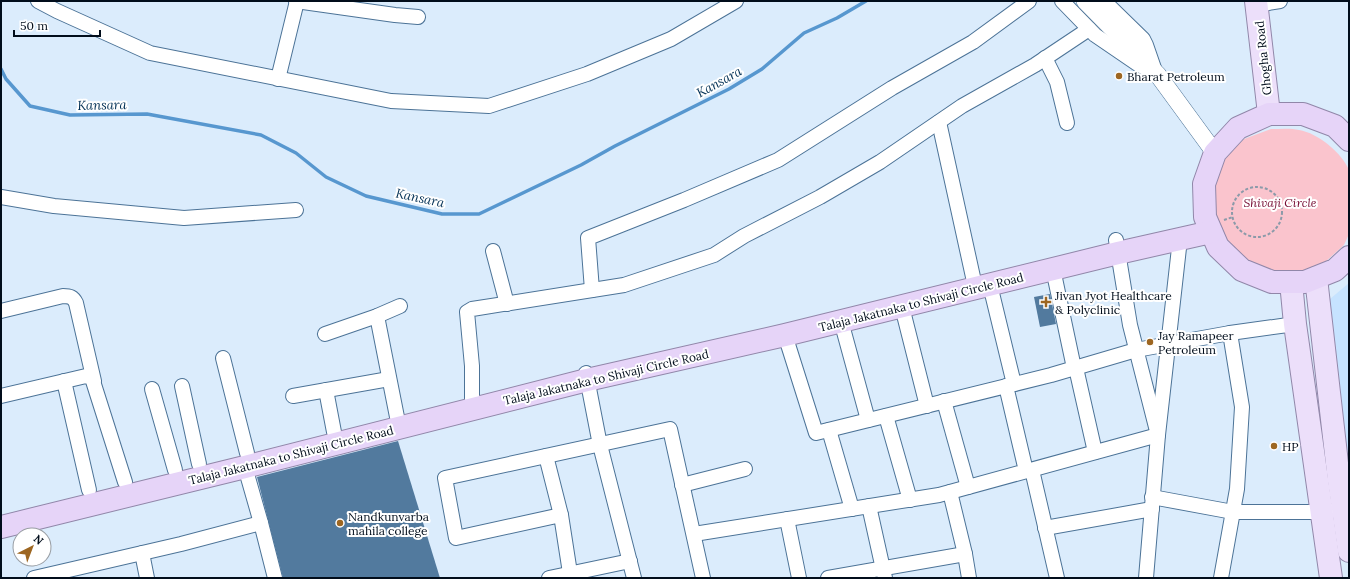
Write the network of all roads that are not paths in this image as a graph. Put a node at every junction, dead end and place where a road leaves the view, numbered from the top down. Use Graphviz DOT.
graph roads {
  1 [pos="38,1"];
  2 [pos="296,1"];
  3 [pos="736,1"];
  4 [pos="1029,1"];
  5 [pos="1062,1"];
  6 [pos="1085,1"];
  7 [pos="1104,1"];
  8 [pos="1280,1"];
  9 [pos="1257,3"];
  10 [pos="418,17"];
  11 [pos="1089,29"];
  12 [pos="1045,58"];
  13 [pos="1156,73"];
  14 [pos="278,79"];
  15 [pos="1269,114"];
  16 [pos="939,122"];
  17 [pos="1067,123"];
  18 [pos="1349,140"];
  19 [pos="1215,153"];
  20 [pos="1,198"];
  21 [pos="296,210"];
  22 [pos="1208,224"];
  23 [pos="1180,239"];
  24 [pos="1117,247"];
  25 [pos="493,251"];
  26 [pos="1349,257"];
  27 [pos="1053,269"];
  28 [pos="1316,278"];
  29 [pos="982,281"];
  30 [pos="1291,282"];
  31 [pos="592,290"];
  32 [pos="507,304"];
  33 [pos="400,306"];
  34 [pos="902,306"];
  35 [pos="1,311"];
  36 [pos="376,316"];
  37 [pos="841,321"];
  38 [pos="1295,324"];
  39 [pos="1230,332"];
  40 [pos="325,334"];
  41 [pos="785,335"];
  42 [pos="1169,344"];
  43 [pos="1136,350"];
  44 [pos="223,358"];
  45 [pos="1075,368"];
  46 [pos="586,375"];
  47 [pos="389,379"];
  48 [pos="64,381"];
  49 [pos="94,381"];
  50 [pos="1010,385"];
  51 [pos="182,386"];
  52 [pos="152,389"];
  53 [pos="326,390"];
  54 [pos="1,396"];
  55 [pos="293,396"];
  56 [pos="472,399"];
  57 [pos="944,401"];
  58 [pos="927,406"];
  59 [pos="886,416"];
  60 [pos="397,417"];
  61 [pos="868,420"];
  62 [pos="829,430"];
  63 [pos="334,432"];
  64 [pos="1158,435"];
  65 [pos="600,445"];
  66 [pos="1095,452"];
  67 [pos="546,456"];
  68 [pos="246,460"];
  69 [pos="199,464"];
  70 [pos="745,469"];
  71 [pos="174,470"];
  72 [pos="1029,470"];
  73 [pos="126,482"];
  74 [pos="682,484"];
  75 [pos="968,487"];
  76 [pos="89,490"];
  77 [pos="950,492"];
  78 [pos="910,500"];
  79 [pos="1152,503"];
  80 [pos="869,506"];
  81 [pos="1343,508"];
  82 [pos="852,509"];
  83 [pos="1,511"];
  84 [pos="1233,512"];
  85 [pos="1322,512"];
  86 [pos="561,515"];
  87 [pos="787,519"];
  88 [pos="262,523"];
  89 [pos="1,527"];
  90 [pos="1045,528"];
  91 [pos="694,534"];
  92 [pos="1349,551"];
  93 [pos="142,553"];
  94 [pos="965,554"];
  95 [pos="630,561"];
  96 [pos="85,572"];
  97 [pos="884,573"];
  98 [pos="570,574"];
  99 [pos="34,578"];
  100 [pos="147,578"];
  101 [pos="274,578"];
  102 [pos="549,578"];
  103 [pos="634,578"];
  104 [pos="703,578"];
  105 [pos="799,578"];
  106 [pos="828,578"];
  107 [pos="970,578"];
  108 [pos="1057,578"];
  109 [pos="1146,578"];
  110 [pos="1221,578"];
  111 [pos="1331,578"];
  1 -- 14 [label="street"];
  2 -- 10 [label="street"];
  2 -- 14 [label="street"];
  3 -- 14 [label="street"];
  4 -- 31 [label="street"];
  5 -- 11 [label="street"];
  6 -- 13 [label="street"];
  7 -- 13 [label="street"];
  8 -- 9 [label="street"];
  9 -- 15 [label="main road, Ghogha Road"];
  11 -- 12 [label="street"];
  11 -- 13 [label="street"];
  12 -- 16 [label="street"];
  12 -- 17 [label="street"];
  13 -- 19 [label="street"];
  15 -- 18 [label="highway"];
  15 -- 19 [label="highway"];
  16 -- 29 [label="street"];
  16 -- 31 [label="street"];
  19 -- 22 [label="highway"];
  20 -- 21 [label="street"];
  22 -- 23 [label="highway, Talaja Jakatnaka to Shivaji Circle Road"];
  22 -- 24 [label="highway, Talaja Jakatnaka to Shivaji Circle Road"];
  22 -- 30 [label="highway"];
  23 -- 24 [label="highway, Talaja Jakatnaka to Shivaji Circle Road"];
  23 -- 42 [label="street"];
  24 -- 27 [label="highway, Talaja Jakatnaka to Shivaji Circle Road"];
  24 -- 29 [label="highway, Talaja Jakatnaka to Shivaji Circle Road"];
  24 -- 43 [label="street"];
  25 -- 32 [label="street"];
  26 -- 28 [label="highway"];
  27 -- 29 [label="highway, Talaja Jakatnaka to Shivaji Circle Road"];
  27 -- 45 [label="street"];
  28 -- 30 [label="highway"];
  28 -- 81 [label="main road"];
  29 -- 34 [label="highway, Talaja Jakatnaka to Shivaji Circle Road"];
  29 -- 46 [label="highway, Talaja Jakatnaka to Shivaji Circle Road"];
  29 -- 50 [label="street"];
  30 -- 38 [label="main road"];
  31 -- 32 [label="street"];
  32 -- 56 [label="street"];
  33 -- 36 [label="street"];
  34 -- 37 [label="highway, Talaja Jakatnaka to Shivaji Circle Road"];
  34 -- 58 [label="street"];
  35 -- 49 [label="street"];
  36 -- 40 [label="street"];
  36 -- 47 [label="street"];
  37 -- 41 [label="highway, Talaja Jakatnaka to Shivaji Circle Road"];
  37 -- 61 [label="street"];
  38 -- 39 [label="street"];
  38 -- 85 [label="main road"];
  39 -- 42 [label="street"];
  39 -- 84 [label="street"];
  41 -- 46 [label="highway, Talaja Jakatnaka to Shivaji Circle Road"];
  41 -- 62 [label="street"];
  42 -- 43 [label="street"];
  42 -- 64 [label="street"];
  43 -- 45 [label="street"];
  43 -- 64 [label="street"];
  44 -- 68 [label="street"];
  45 -- 50 [label="street"];
  45 -- 66 [label="street"];
  46 -- 56 [label="highway, Talaja Jakatnaka to Shivaji Circle Road"];
  46 -- 65 [label="street"];
  46 -- 68 [label="highway, Talaja Jakatnaka to Shivaji Circle Road"];
  47 -- 53 [label="street"];
  47 -- 60 [label="street"];
  48 -- 49 [label="street"];
  48 -- 54 [label="street"];
  48 -- 76 [label="street"];
  49 -- 73 [label="street"];
  50 -- 57 [label="street"];
  50 -- 72 [label="street"];
  51 -- 69 [label="street"];
  52 -- 71 [label="street"];
  53 -- 55 [label="street"];
  53 -- 63 [label="street"];
  56 -- 60 [label="highway, Talaja Jakatnaka to Shivaji Circle Road"];
  57 -- 58 [label="street"];
  57 -- 75 [label="street"];
  58 -- 59 [label="street"];
  59 -- 61 [label="street"];
  59 -- 78 [label="street"];
  60 -- 63 [label="highway, Talaja Jakatnaka to Shivaji Circle Road"];
  61 -- 62 [label="street"];
  62 -- 82 [label="street"];
  63 -- 68 [label="highway, Talaja Jakatnaka to Shivaji Circle Road"];
  64 -- 66 [label="street"];
  64 -- 79 [label="street"];
  65 -- 67 [label="street"];
  65 -- 74 [label="street"];
  65 -- 95 [label="street"];
  66 -- 72 [label="street"];
  67 -- 86 [label="street"];
  67 -- 86 [label="street"];
  68 -- 69 [label="highway, Talaja Jakatnaka to Shivaji Circle Road"];
  68 -- 88 [label="street"];
  68 -- 89 [label="highway, Talaja Jakatnaka to Shivaji Circle Road"];
  69 -- 71 [label="highway, Talaja Jakatnaka to Shivaji Circle Road"];
  70 -- 74 [label="street"];
  71 -- 73 [label="highway, Talaja Jakatnaka to Shivaji Circle Road"];
  72 -- 75 [label="street"];
  72 -- 90 [label="street"];
  73 -- 76 [label="highway, Talaja Jakatnaka to Shivaji Circle Road"];
  74 -- 91 [label="street"];
  75 -- 77 [label="street"];
  76 -- 83 [label="highway, Talaja Jakatnaka to Shivaji Circle Road"];
  77 -- 78 [label="street"];
  77 -- 94 [label="street"];
  78 -- 80 [label="street"];
  79 -- 84 [label="street"];
  79 -- 90 [label="street"];
  79 -- 109 [label="street"];
  80 -- 82 [label="street"];
  80 -- 97 [label="street"];
  81 -- 85 [label="street"];
  81 -- 92 [label="main road"];
  82 -- 87 [label="street"];
  84 -- 85 [label="street"];
  84 -- 110 [label="street"];
  85 -- 111 [label="main road"];
  86 -- 98 [label="street"];
  87 -- 91 [label="street"];
  87 -- 105 [label="street"];
  88 -- 93 [label="street"];
  88 -- 101 [label="street"];
  90 -- 108 [label="street"];
  91 -- 104 [label="street"];
  93 -- 96 [label="street"];
  93 -- 100 [label="street"];
  94 -- 97 [label="street"];
  94 -- 107 [label="street"];
  95 -- 98 [label="street"];
  95 -- 103 [label="street"];
  96 -- 99 [label="street"];
  97 -- 106 [label="street"];
  98 -- 102 [label="street"];
}
